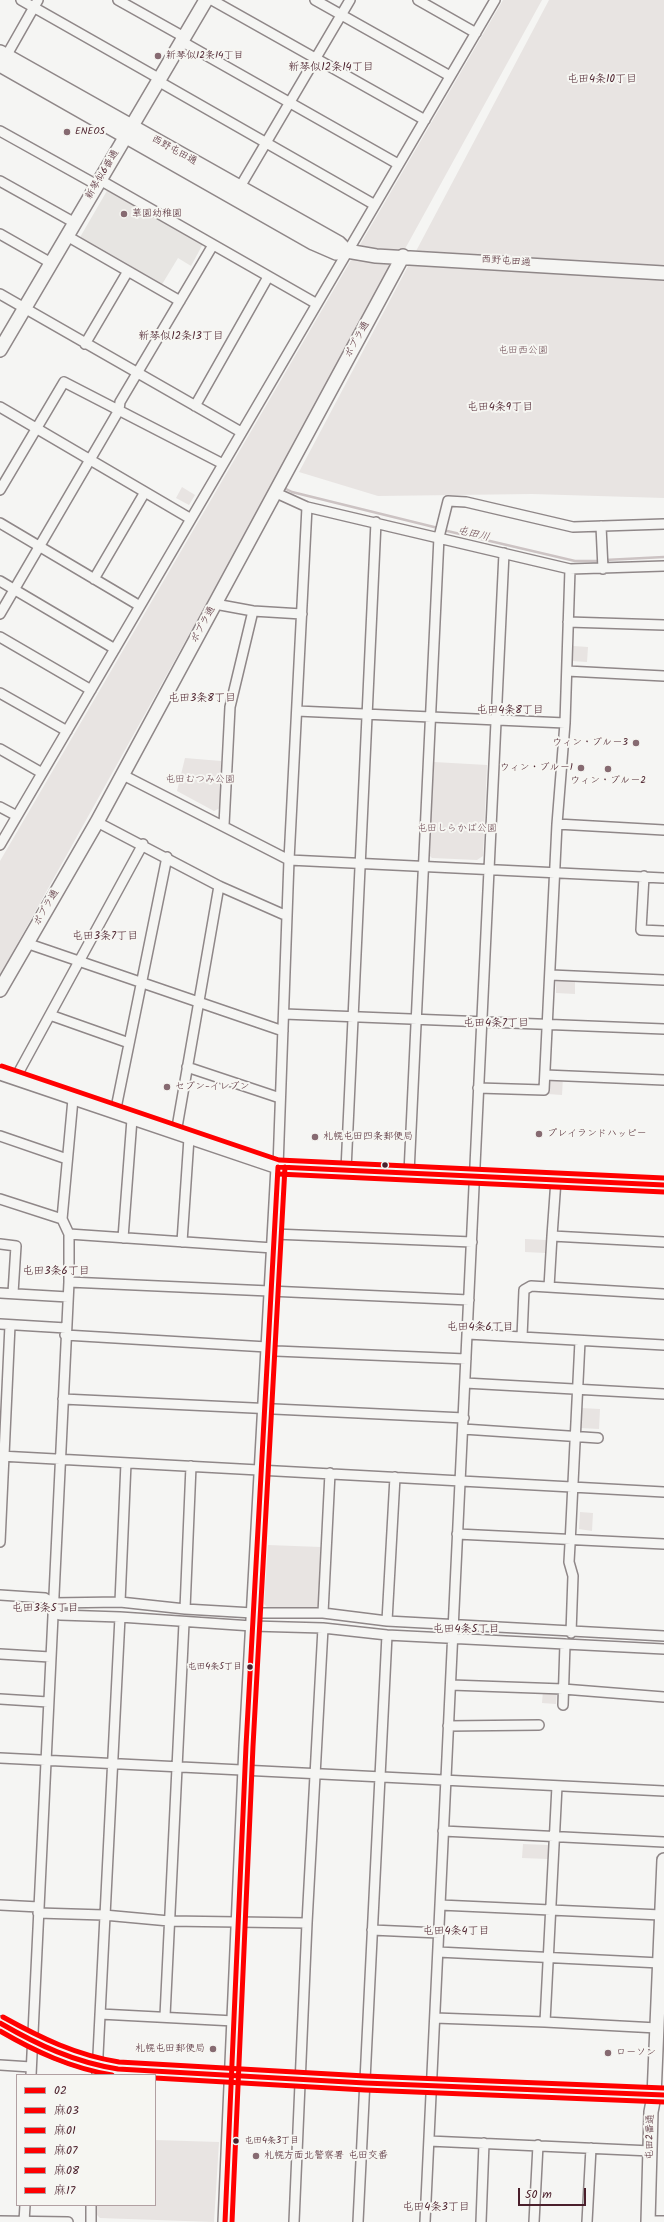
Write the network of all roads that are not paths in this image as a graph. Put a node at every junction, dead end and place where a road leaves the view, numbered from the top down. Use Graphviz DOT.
graph roads {
  1 [pos="21,0"];
  2 [pos="118,0"];
  3 [pos="206,0"];
  4 [pos="212,0"];
  5 [pos="315,0"];
  6 [pos="350,0"];
  7 [pos="418,0"];
  8 [pos="495,0"];
  9 [pos="36,3"];
  10 [pos="341,14"];
  11 [pos="476,33"];
  12 [pos="183,39"];
  13 [pos="315,58"];
  14 [pos="2,60"];
  15 [pos="450,76"];
  16 [pos="159,80"];
  17 [pos="290,102"];
  18 [pos="424,120"];
  19 [pos="0,131"];
  20 [pos="128,132"];
  21 [pos="266,142"];
  22 [pos="398,164"];
  23 [pos="0,182"];
  24 [pos="99,182"];
  25 [pos="237,192"];
  26 [pos="375,205"];
  27 [pos="75,223"];
  28 [pos="0,234"];
  29 [pos="67,236"];
  30 [pos="213,245"];
  31 [pos="347,251"];
  32 [pos="403,256"];
  33 [pos="51,263"];
  34 [pos="128,271"];
  35 [pos="664,273"];
  36 [pos="268,277"];
  37 [pos="0,294"];
  38 [pos="180,301"];
  39 [pos="317,304"];
  40 [pos="25,308"];
  41 [pos="85,344"];
  42 [pos="0,350"];
  43 [pos="138,374"];
  44 [pos="195,406"];
  45 [pos="0,407"];
  46 [pos="119,410"];
  47 [pos="37,429"];
  48 [pos="241,432"];
  49 [pos="91,460"];
  50 [pos="223,464"];
  51 [pos="0,490"];
  52 [pos="145,492"];
  53 [pos="274,492"];
  54 [pos="307,507"];
  55 [pos="191,519"];
  56 [pos="376,522"];
  57 [pos="0,523"];
  58 [pos="664,524"];
  59 [pos="601,526"];
  60 [pos="439,537"];
  61 [pos="40,547"];
  62 [pos="504,553"];
  63 [pos="664,566"];
  64 [pos="570,569"];
  65 [pos="602,569"];
  66 [pos="94,579"];
  67 [pos="0,581"];
  68 [pos="15,590"];
  69 [pos="215,604"];
  70 [pos="140,606"];
  71 [pos="253,611"];
  72 [pos="0,614"];
  73 [pos="302,614"];
  74 [pos="568,622"];
  75 [pos="664,625"];
  76 [pos="0,637"];
  77 [pos="115,648"];
  78 [pos="567,671"];
  79 [pos="664,676"];
  80 [pos="91,690"];
  81 [pos="0,693"];
  82 [pos="297,711"];
  83 [pos="367,714"];
  84 [pos="431,716"];
  85 [pos="497,720"];
  86 [pos="565,723"];
  87 [pos="67,731"];
  88 [pos="0,750"];
  89 [pos="42,774"];
  90 [pos="123,775"];
  91 [pos="0,806"];
  92 [pos="17,816"];
  93 [pos="97,822"];
  94 [pos="557,824"];
  95 [pos="224,825"];
  96 [pos="664,830"];
  97 [pos="143,844"];
  98 [pos="0,845"];
  99 [pos="167,857"];
  100 [pos="289,860"];
  101 [pos="359,865"];
  102 [pos="423,868"];
  103 [pos="489,871"];
  104 [pos="555,874"];
  105 [pos="644,876"];
  106 [pos="664,878"];
  107 [pos="219,886"];
  108 [pos="287,916"];
  109 [pos="664,931"];
  110 [pos="26,943"];
  111 [pos="79,961"];
  112 [pos="551,975"];
  113 [pos="664,980"];
  114 [pos="140,982"];
  115 [pos="0,990"];
  116 [pos="199,1003"];
  117 [pos="284,1014"];
  118 [pos="50,1015"];
  119 [pos="352,1017"];
  120 [pos="416,1020"];
  121 [pos="482,1023"];
  122 [pos="549,1024"];
  123 [pos="664,1029"];
  124 [pos="283,1030"];
  125 [pos="129,1044"];
  126 [pos="187,1067"];
  127 [pos="0,1073"];
  128 [pos="545,1075"];
  129 [pos="15,1079"];
  130 [pos="664,1080"];
  131 [pos="478,1088"];
  132 [pos="280,1098"];
  133 [pos="72,1099"];
  134 [pos="115,1113"];
  135 [pos="132,1119"];
  136 [pos="176,1133"];
  137 [pos="0,1136"];
  138 [pos="189,1138"];
  139 [pos="67,1159"];
  140 [pos="278,1167"];
  141 [pos="346,1170"];
  142 [pos="409,1173"];
  143 [pos="475,1176"];
  144 [pos="556,1180"];
  145 [pos="664,1185"];
  146 [pos="0,1198"];
  147 [pos="62,1219"];
  148 [pos="69,1234"];
  149 [pos="274,1234"];
  150 [pos="552,1236"];
  151 [pos="124,1238"];
  152 [pos="182,1242"];
  153 [pos="472,1242"];
  154 [pos="664,1242"];
  155 [pos="0,1244"];
  156 [pos="273,1248"];
  157 [pos="69,1282"];
  158 [pos="549,1287"];
  159 [pos="0,1292"];
  160 [pos="270,1292"];
  161 [pos="13,1293"];
  162 [pos="664,1294"];
  163 [pos="68,1297"];
  164 [pos="470,1300"];
  165 [pos="0,1324"];
  166 [pos="10,1325"];
  167 [pos="66,1332"];
  168 [pos="468,1334"];
  169 [pos="522,1337"];
  170 [pos="580,1341"];
  171 [pos="664,1345"];
  172 [pos="267,1347"];
  173 [pos="466,1359"];
  174 [pos="465,1383"];
  175 [pos="577,1390"];
  176 [pos="664,1394"];
  177 [pos="63,1399"];
  178 [pos="265,1408"];
  179 [pos="464,1418"];
  180 [pos="463,1429"];
  181 [pos="575,1436"];
  182 [pos="598,1438"];
  183 [pos="2,1456"];
  184 [pos="60,1459"];
  185 [pos="126,1463"];
  186 [pos="191,1466"];
  187 [pos="262,1470"];
  188 [pos="330,1473"];
  189 [pos="395,1477"];
  190 [pos="460,1480"];
  191 [pos="573,1488"];
  192 [pos="664,1492"];
  193 [pos="457,1534"];
  194 [pos="570,1539"];
  195 [pos="0,1542"];
  196 [pos="664,1544"];
  197 [pos="0,1595"];
  198 [pos="120,1602"];
  199 [pos="53,1603"];
  200 [pos="185,1609"];
  201 [pos="253,1613"];
  202 [pos="323,1613"];
  203 [pos="120,1617"];
  204 [pos="386,1621"];
  205 [pos="184,1623"];
  206 [pos="453,1624"];
  207 [pos="252,1626"];
  208 [pos="323,1628"];
  209 [pos="571,1633"];
  210 [pos="387,1635"];
  211 [pos="664,1636"];
  212 [pos="453,1638"];
  213 [pos="565,1644"];
  214 [pos="664,1649"];
  215 [pos="0,1654"];
  216 [pos="50,1657"];
  217 [pos="451,1685"];
  218 [pos="563,1689"];
  219 [pos="664,1697"];
  220 [pos="0,1699"];
  221 [pos="48,1702"];
  222 [pos="563,1705"];
  223 [pos="539,1725"];
  224 [pos="448,1726"];
  225 [pos="0,1758"];
  226 [pos="45,1761"];
  227 [pos="112,1764"];
  228 [pos="176,1767"];
  229 [pos="246,1770"];
  230 [pos="315,1774"];
  231 [pos="379,1777"];
  232 [pos="446,1780"];
  233 [pos="557,1786"];
  234 [pos="664,1791"];
  235 [pos="443,1831"];
  236 [pos="555,1837"];
  237 [pos="664,1842"];
  238 [pos="664,1860"];
  239 [pos="663,1891"];
  240 [pos="440,1904"];
  241 [pos="0,1905"];
  242 [pos="551,1909"];
  243 [pos="38,1910"];
  244 [pos="104,1915"];
  245 [pos="661,1915"];
  246 [pos="169,1921"];
  247 [pos="238,1923"];
  248 [pos="307,1923"];
  249 [pos="372,1930"];
  250 [pos="438,1933"];
  251 [pos="662,1936"];
  252 [pos="438,1952"];
  253 [pos="548,1958"];
  254 [pos="660,1964"];
  255 [pos="100,2014"];
  256 [pos="165,2016"];
  257 [pos="435,2018"];
  258 [pos="234,2021"];
  259 [pos="545,2022"];
  260 [pos="0,2024"];
  261 [pos="657,2028"];
  262 [pos="33,2042"];
  263 [pos="0,2065"];
  264 [pos="31,2071"];
  265 [pos="97,2071"];
  266 [pos="232,2076"];
  267 [pos="300,2079"];
  268 [pos="365,2083"];
  269 [pos="431,2085"];
  270 [pos="659,2096"];
  271 [pos="429,2141"];
  272 [pos="484,2143"];
  273 [pos="538,2146"];
  274 [pos="591,2148"];
  275 [pos="651,2150"];
  276 [pos="25,2206"];
  277 [pos="91,2206"];
  278 [pos="0,2221"];
  279 [pos="24,2221"];
  280 [pos="648,2221"];
  281 [pos="664,2221"];
  282 [pos="68,2222"];
  283 [pos="91,2222"];
  284 [pos="225,2222"];
  285 [pos="294,2222"];
  286 [pos="358,2222"];
  287 [pos="425,2222"];
  288 [pos="481,2222"];
  289 [pos="534,2222"];
  290 [pos="587,2222"];
  1 -- 9 [label="street"];
  2 -- 12 [label="street"];
  3 -- 12 [label="street, 新琴似6番通"];
  4 -- 13 [label="street"];
  5 -- 10 [label="street"];
  6 -- 10 [label="street"];
  7 -- 11 [label="street"];
  8 -- 11 [label="street"];
  9 -- 14 [label="street"];
  9 -- 16 [label="street"];
  10 -- 13 [label="street"];
  10 -- 15 [label="street"];
  11 -- 15 [label="street"];
  12 -- 16 [label="street, 新琴似6番通"];
  12 -- 17 [label="street"];
  13 -- 17 [label="street"];
  13 -- 18 [label="street"];
  14 -- 20 [label="street, 西野屯田通"];
  15 -- 18 [label="street"];
  16 -- 20 [label="street, 新琴似6番通"];
  16 -- 21 [label="street"];
  17 -- 21 [label="street"];
  17 -- 22 [label="street"];
  18 -- 22 [label="street"];
  19 -- 24 [label="street"];
  20 -- 24 [label="street, 新琴似6番通"];
  20 -- 25 [label="street, 西野屯田通"];
  21 -- 25 [label="street"];
  21 -- 26 [label="street"];
  22 -- 26 [label="street"];
  23 -- 27 [label="street"];
  24 -- 27 [label="street, 新琴似6番通"];
  24 -- 30 [label="street"];
  25 -- 31 [label="street, 西野屯田通"];
  26 -- 31 [label="street"];
  27 -- 29 [label="street, 新琴似6番通"];
  28 -- 33 [label="street"];
  29 -- 33 [label="street, 新琴似6番通"];
  29 -- 34 [label="street"];
  30 -- 36 [label="street"];
  30 -- 38 [label="street"];
  31 -- 32 [label="street, 西野屯田通"];
  31 -- 39 [label="street"];
  32 -- 35 [label="street, 西野屯田通"];
  32 -- 53 [label="street, ポプラ通"];
  33 -- 40 [label="street, 新琴似6番通"];
  34 -- 38 [label="street"];
  34 -- 41 [label="street"];
  36 -- 39 [label="street"];
  36 -- 44 [label="street"];
  37 -- 40 [label="street"];
  38 -- 43 [label="street"];
  39 -- 48 [label="street"];
  40 -- 41 [label="street"];
  40 -- 42 [label="street, 新琴似6番通"];
  41 -- 43 [label="street"];
  43 -- 44 [label="street"];
  43 -- 46 [label="street"];
  44 -- 48 [label="street"];
  45 -- 47 [label="street"];
  46 -- 47 [label="street"];
  46 -- 49 [label="street"];
  46 -- 50 [label="street"];
  47 -- 49 [label="street"];
  47 -- 51 [label="street"];
  48 -- 50 [label="street"];
  49 -- 52 [label="street"];
  49 -- 61 [label="street"];
  50 -- 55 [label="street"];
  52 -- 55 [label="street"];
  52 -- 66 [label="street"];
  53 -- 54 [label="street"];
  53 -- 69 [label="street, ポプラ通"];
  54 -- 56 [label="street"];
  54 -- 73 [label="street"];
  55 -- 70 [label="street"];
  56 -- 60 [label="street"];
  56 -- 83 [label="street"];
  57 -- 61 [label="street"];
  58 -- 59 [label="street"];
  59 -- 60 [label="street"];
  59 -- 65 [label="street"];
  60 -- 62 [label="street"];
  60 -- 84 [label="street"];
  61 -- 66 [label="street"];
  61 -- 68 [label="street"];
  62 -- 64 [label="street"];
  62 -- 85 [label="street"];
  63 -- 65 [label="street"];
  64 -- 65 [label="street"];
  64 -- 74 [label="street"];
  66 -- 70 [label="street"];
  67 -- 68 [label="street"];
  68 -- 72 [label="street"];
  68 -- 77 [label="street"];
  69 -- 71 [label="street"];
  69 -- 90 [label="street, ポプラ通"];
  70 -- 77 [label="street"];
  71 -- 73 [label="street"];
  71 -- 95 [label="street"];
  73 -- 82 [label="street"];
  74 -- 75 [label="street"];
  74 -- 78 [label="street"];
  76 -- 80 [label="street"];
  77 -- 80 [label="street"];
  78 -- 79 [label="street"];
  78 -- 86 [label="street"];
  80 -- 87 [label="street"];
  81 -- 87 [label="street"];
  82 -- 83 [label="street"];
  82 -- 100 [label="street"];
  83 -- 84 [label="street"];
  83 -- 101 [label="street"];
  84 -- 85 [label="street"];
  84 -- 102 [label="street"];
  85 -- 86 [label="street"];
  85 -- 103 [label="street"];
  86 -- 94 [label="street"];
  87 -- 89 [label="street"];
  88 -- 89 [label="street"];
  89 -- 92 [label="street"];
  90 -- 93 [label="street, ポプラ通"];
  90 -- 95 [label="street"];
  91 -- 92 [label="street"];
  92 -- 98 [label="street"];
  93 -- 97 [label="street"];
  93 -- 110 [label="street, ポプラ通"];
  94 -- 96 [label="street"];
  94 -- 104 [label="street"];
  95 -- 100 [label="street"];
  97 -- 99 [label="street"];
  97 -- 111 [label="street"];
  99 -- 107 [label="street"];
  99 -- 114 [label="street"];
  100 -- 101 [label="street"];
  100 -- 108 [label="street"];
  101 -- 102 [label="street"];
  101 -- 119 [label="street"];
  102 -- 103 [label="street"];
  102 -- 120 [label="street"];
  103 -- 104 [label="street"];
  103 -- 121 [label="street"];
  104 -- 105 [label="street"];
  104 -- 112 [label="street"];
  105 -- 106 [label="street"];
  105 -- 109 [label="street"];
  107 -- 108 [label="street"];
  107 -- 116 [label="street"];
  108 -- 117 [label="street"];
  110 -- 111 [label="street"];
  110 -- 115 [label="street, ポプラ通"];
  111 -- 114 [label="street"];
  111 -- 118 [label="street"];
  112 -- 113 [label="street"];
  112 -- 122 [label="street"];
  114 -- 116 [label="street"];
  114 -- 125 [label="street"];
  116 -- 124 [label="street"];
  116 -- 126 [label="street"];
  117 -- 119 [label="street"];
  117 -- 124 [label="street"];
  118 -- 125 [label="street"];
  118 -- 129 [label="street"];
  119 -- 120 [label="street"];
  119 -- 141 [label="street"];
  120 -- 121 [label="street"];
  120 -- 142 [label="street"];
  121 -- 122 [label="street"];
  121 -- 131 [label="street"];
  122 -- 123 [label="street"];
  122 -- 128 [label="street"];
  124 -- 132 [label="street"];
  125 -- 134 [label="street"];
  126 -- 132 [label="street"];
  126 -- 136 [label="street"];
  127 -- 129 [label="street"];
  128 -- 130 [label="street"];
  128 -- 131 [label="street"];
  129 -- 133 [label="street"];
  131 -- 143 [label="street"];
  132 -- 140 [label="street"];
  133 -- 134 [label="street"];
  133 -- 139 [label="street"];
  134 -- 135 [label="street"];
  135 -- 136 [label="street"];
  135 -- 151 [label="street"];
  136 -- 138 [label="street"];
  137 -- 139 [label="street"];
  138 -- 140 [label="street"];
  138 -- 152 [label="street"];
  139 -- 147 [label="street"];
  140 -- 141 [label="street"];
  140 -- 149 [label="street"];
  141 -- 142 [label="street"];
  142 -- 143 [label="street"];
  143 -- 144 [label="street"];
  143 -- 153 [label="street"];
  144 -- 145 [label="street"];
  144 -- 150 [label="street"];
  146 -- 147 [label="street"];
  147 -- 148 [label="street"];
  148 -- 151 [label="street"];
  148 -- 157 [label="street"];
  149 -- 153 [label="street"];
  149 -- 156 [label="street"];
  150 -- 154 [label="street"];
  150 -- 158 [label="street"];
  151 -- 152 [label="street"];
  152 -- 156 [label="street"];
  153 -- 164 [label="street"];
  155 -- 161 [label="street"];
  156 -- 160 [label="street"];
  157 -- 160 [label="street"];
  157 -- 163 [label="street"];
  158 -- 162 [label="street"];
  158 -- 169 [label="street"];
  159 -- 161 [label="street"];
  160 -- 164 [label="street"];
  160 -- 172 [label="street"];
  161 -- 163 [label="street"];
  163 -- 167 [label="street"];
  164 -- 168 [label="street"];
  165 -- 166 [label="street"];
  166 -- 167 [label="street"];
  166 -- 183 [label="street"];
  167 -- 172 [label="street"];
  167 -- 177 [label="street"];
  168 -- 169 [label="street"];
  168 -- 173 [label="street"];
  169 -- 170 [label="street"];
  170 -- 171 [label="street"];
  170 -- 175 [label="street"];
  172 -- 173 [label="street"];
  172 -- 178 [label="street"];
  173 -- 174 [label="street"];
  174 -- 175 [label="street"];
  174 -- 179 [label="street"];
  175 -- 176 [label="street"];
  175 -- 181 [label="street"];
  177 -- 178 [label="street"];
  177 -- 184 [label="street"];
  178 -- 179 [label="street"];
  178 -- 187 [label="street"];
  179 -- 180 [label="street"];
  180 -- 181 [label="street"];
  180 -- 190 [label="street"];
  181 -- 182 [label="street"];
  181 -- 191 [label="street"];
  183 -- 184 [label="street"];
  183 -- 195 [label="street"];
  184 -- 185 [label="street"];
  184 -- 199 [label="street"];
  185 -- 186 [label="street"];
  185 -- 198 [label="street"];
  186 -- 187 [label="street"];
  186 -- 200 [label="street"];
  187 -- 188 [label="street"];
  187 -- 201 [label="street"];
  188 -- 189 [label="street"];
  188 -- 202 [label="street"];
  189 -- 190 [label="street"];
  189 -- 204 [label="street"];
  190 -- 191 [label="street"];
  190 -- 193 [label="street"];
  191 -- 192 [label="street"];
  191 -- 194 [label="street"];
  193 -- 194 [label="street"];
  193 -- 206 [label="street"];
  194 -- 196 [label="street"];
  194 -- 209 [label="street"];
  197 -- 199 [label="street"];
  198 -- 199 [label="street"];
  198 -- 200 [label="street"];
  199 -- 203 [label="street"];
  199 -- 216 [label="street"];
  200 -- 201 [label="street"];
  201 -- 202 [label="street"];
  201 -- 207 [label="street"];
  202 -- 204 [label="street"];
  203 -- 205 [label="street"];
  203 -- 227 [label="street"];
  204 -- 206 [label="street"];
  205 -- 207 [label="street"];
  205 -- 228 [label="street"];
  206 -- 209 [label="street"];
  206 -- 212 [label="street"];
  207 -- 208 [label="street"];
  207 -- 229 [label="street"];
  208 -- 210 [label="street"];
  208 -- 230 [label="street"];
  209 -- 211 [label="street"];
  210 -- 212 [label="street"];
  210 -- 231 [label="street"];
  212 -- 213 [label="street"];
  212 -- 217 [label="street"];
  213 -- 214 [label="street"];
  213 -- 218 [label="street"];
  215 -- 216 [label="street"];
  216 -- 221 [label="street"];
  217 -- 218 [label="street"];
  217 -- 224 [label="street"];
  218 -- 219 [label="street"];
  218 -- 222 [label="street"];
  220 -- 221 [label="street"];
  221 -- 226 [label="street"];
  223 -- 224 [label="street"];
  224 -- 232 [label="street"];
  225 -- 226 [label="street"];
  226 -- 227 [label="street"];
  226 -- 243 [label="street"];
  227 -- 228 [label="street"];
  227 -- 244 [label="street"];
  228 -- 229 [label="street"];
  228 -- 246 [label="street"];
  229 -- 230 [label="street"];
  229 -- 247 [label="street"];
  230 -- 231 [label="street"];
  230 -- 248 [label="street"];
  231 -- 232 [label="street"];
  231 -- 249 [label="street"];
  232 -- 233 [label="street"];
  232 -- 235 [label="street"];
  233 -- 234 [label="street"];
  233 -- 236 [label="street"];
  235 -- 236 [label="street"];
  235 -- 240 [label="street"];
  236 -- 237 [label="street"];
  236 -- 242 [label="street"];
  238 -- 239 [label="street, 屯田2番通"];
  239 -- 245 [label="street, 屯田2番通"];
  240 -- 242 [label="street"];
  240 -- 250 [label="street"];
  241 -- 243 [label="street"];
  242 -- 245 [label="street"];
  242 -- 253 [label="street"];
  243 -- 244 [label="street"];
  243 -- 262 [label="street"];
  244 -- 246 [label="street"];
  244 -- 255 [label="street"];
  245 -- 251 [label="street, 屯田2番通"];
  246 -- 247 [label="street"];
  246 -- 256 [label="street"];
  247 -- 248 [label="street"];
  247 -- 258 [label="street"];
  248 -- 267 [label="street"];
  249 -- 250 [label="street"];
  249 -- 268 [label="street"];
  250 -- 252 [label="street"];
  251 -- 254 [label="street, 屯田2番通"];
  252 -- 253 [label="street"];
  252 -- 257 [label="street"];
  253 -- 254 [label="street"];
  253 -- 259 [label="street"];
  254 -- 261 [label="street, 屯田2番通"];
  255 -- 256 [label="street"];
  255 -- 265 [label="street"];
  256 -- 258 [label="street"];
  257 -- 259 [label="street"];
  257 -- 269 [label="street"];
  258 -- 266 [label="street"];
  259 -- 261 [label="street"];
  260 -- 262 [label="street"];
  261 -- 270 [label="street, 屯田2番通"];
  262 -- 264 [label="street"];
  262 -- 265 [label="street"];
  263 -- 264 [label="street"];
  265 -- 266 [label="street"];
  266 -- 267 [label="street"];
  266 -- 284 [label="street"];
  267 -- 268 [label="street"];
  267 -- 285 [label="street"];
  268 -- 269 [label="street"];
  268 -- 286 [label="street"];
  269 -- 270 [label="street"];
  269 -- 271 [label="street"];
  270 -- 275 [label="street, 屯田2番通"];
  271 -- 272 [label="street"];
  271 -- 287 [label="street"];
  272 -- 273 [label="street"];
  272 -- 288 [label="street"];
  273 -- 274 [label="street"];
  273 -- 289 [label="street"];
  274 -- 275 [label="street"];
  274 -- 290 [label="street"];
  275 -- 280 [label="street, 屯田2番通"];
  276 -- 279 [label="street"];
  277 -- 283 [label="street"];
  278 -- 279 [label="street"];
  279 -- 282 [label="street"];
  280 -- 281 [label="street"];
}
